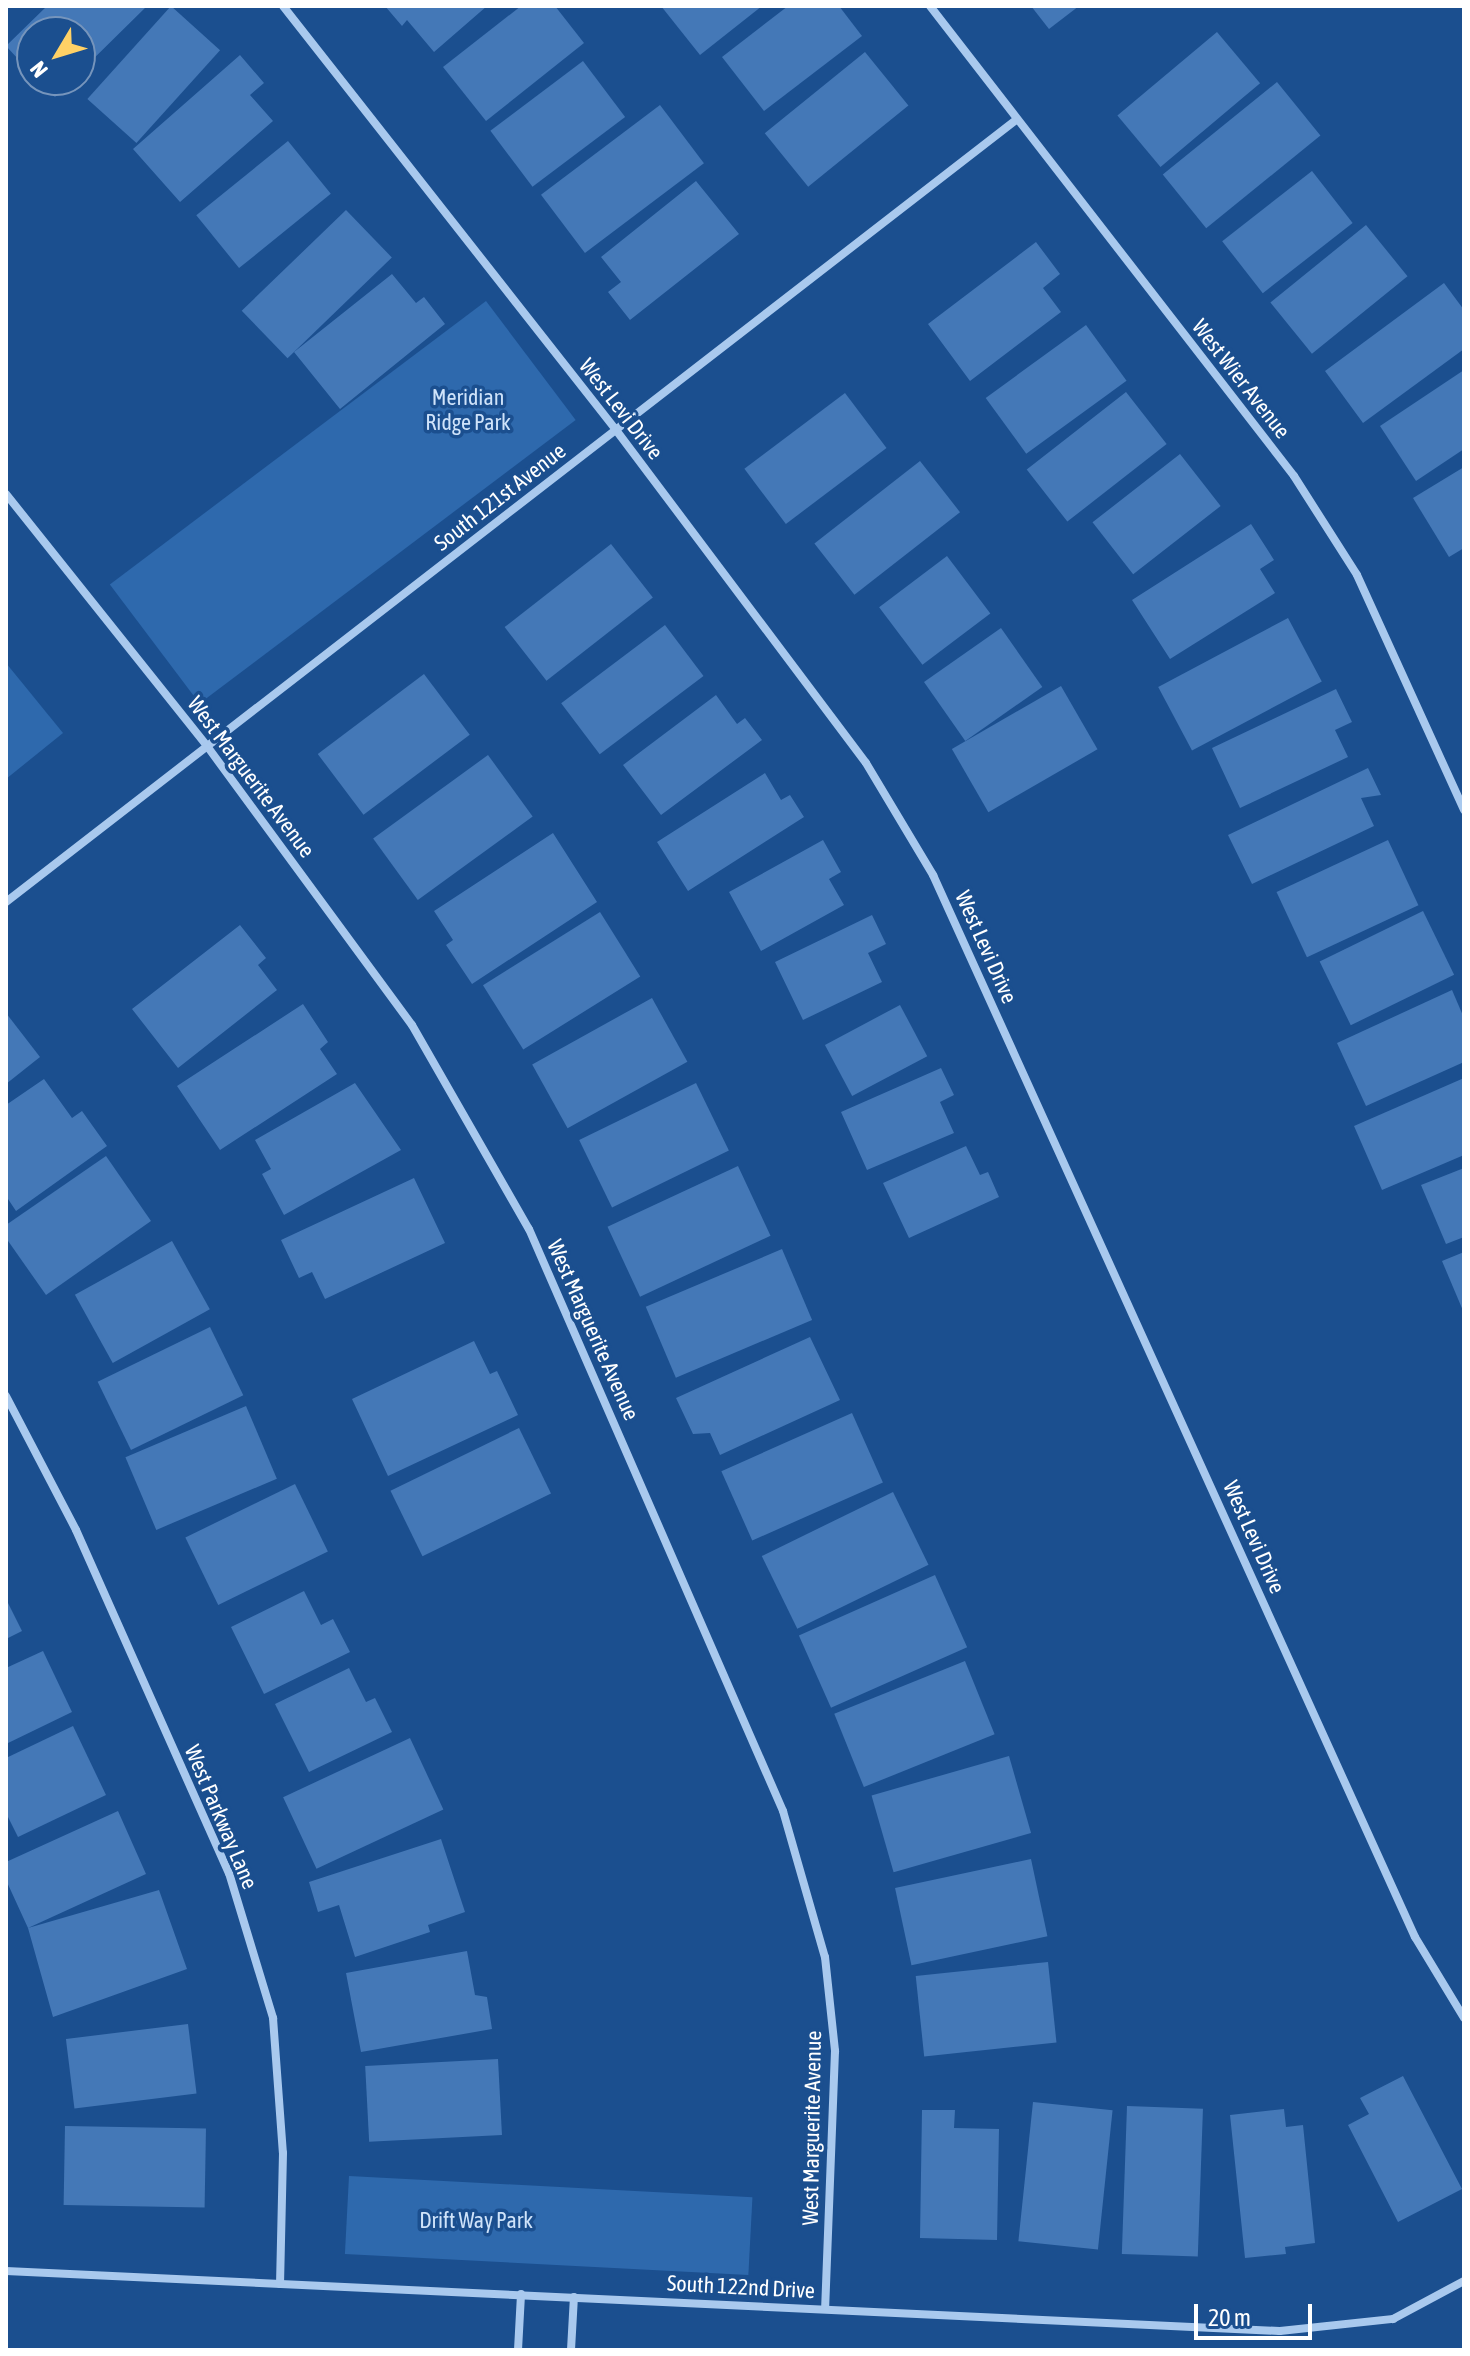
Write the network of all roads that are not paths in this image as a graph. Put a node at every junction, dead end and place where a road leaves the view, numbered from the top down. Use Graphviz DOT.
graph roads {
  1 [pos="283,6"];
  2 [pos="930,6"];
  3 [pos="1016,120"];
  4 [pos="616,430"];
  5 [pos="6,494"];
  6 [pos="207,746"];
  7 [pos="1464,810"];
  8 [pos="6,902"];
  9 [pos="6,1396"];
  10 [pos="1464,2018"];
  11 [pos="6,2271"];
  12 [pos="1464,2281"];
  13 [pos="280,2284"];
  14 [pos="521,2294"];
  15 [pos="574,2297"];
  16 [pos="825,2309"];
  17 [pos="518,2350"];
  18 [pos="571,2350"];
  1 -- 4 [label="street, West Levi Drive"];
  2 -- 3 [label="street, West Wier Avenue"];
  3 -- 4 [label="street, South 121st Avenue"];
  3 -- 7 [label="street, West Wier Avenue"];
  4 -- 6 [label="street, South 121st Avenue"];
  4 -- 10 [label="street, West Levi Drive"];
  5 -- 6 [label="street, West Marguerite Avenue"];
  6 -- 8 [label="street, South 121st Avenue"];
  6 -- 16 [label="street, West Marguerite Avenue"];
  9 -- 13 [label="street, West Parkway Lane"];
  11 -- 13 [label="street, South 122nd Drive"];
  12 -- 16 [label="street, South 122nd Drive"];
  13 -- 14 [label="street, South 122nd Drive"];
  14 -- 15 [label="street, South 122nd Drive"];
  14 -- 17 [label="street"];
  15 -- 16 [label="street, South 122nd Drive"];
  15 -- 18 [label="street"];
}
